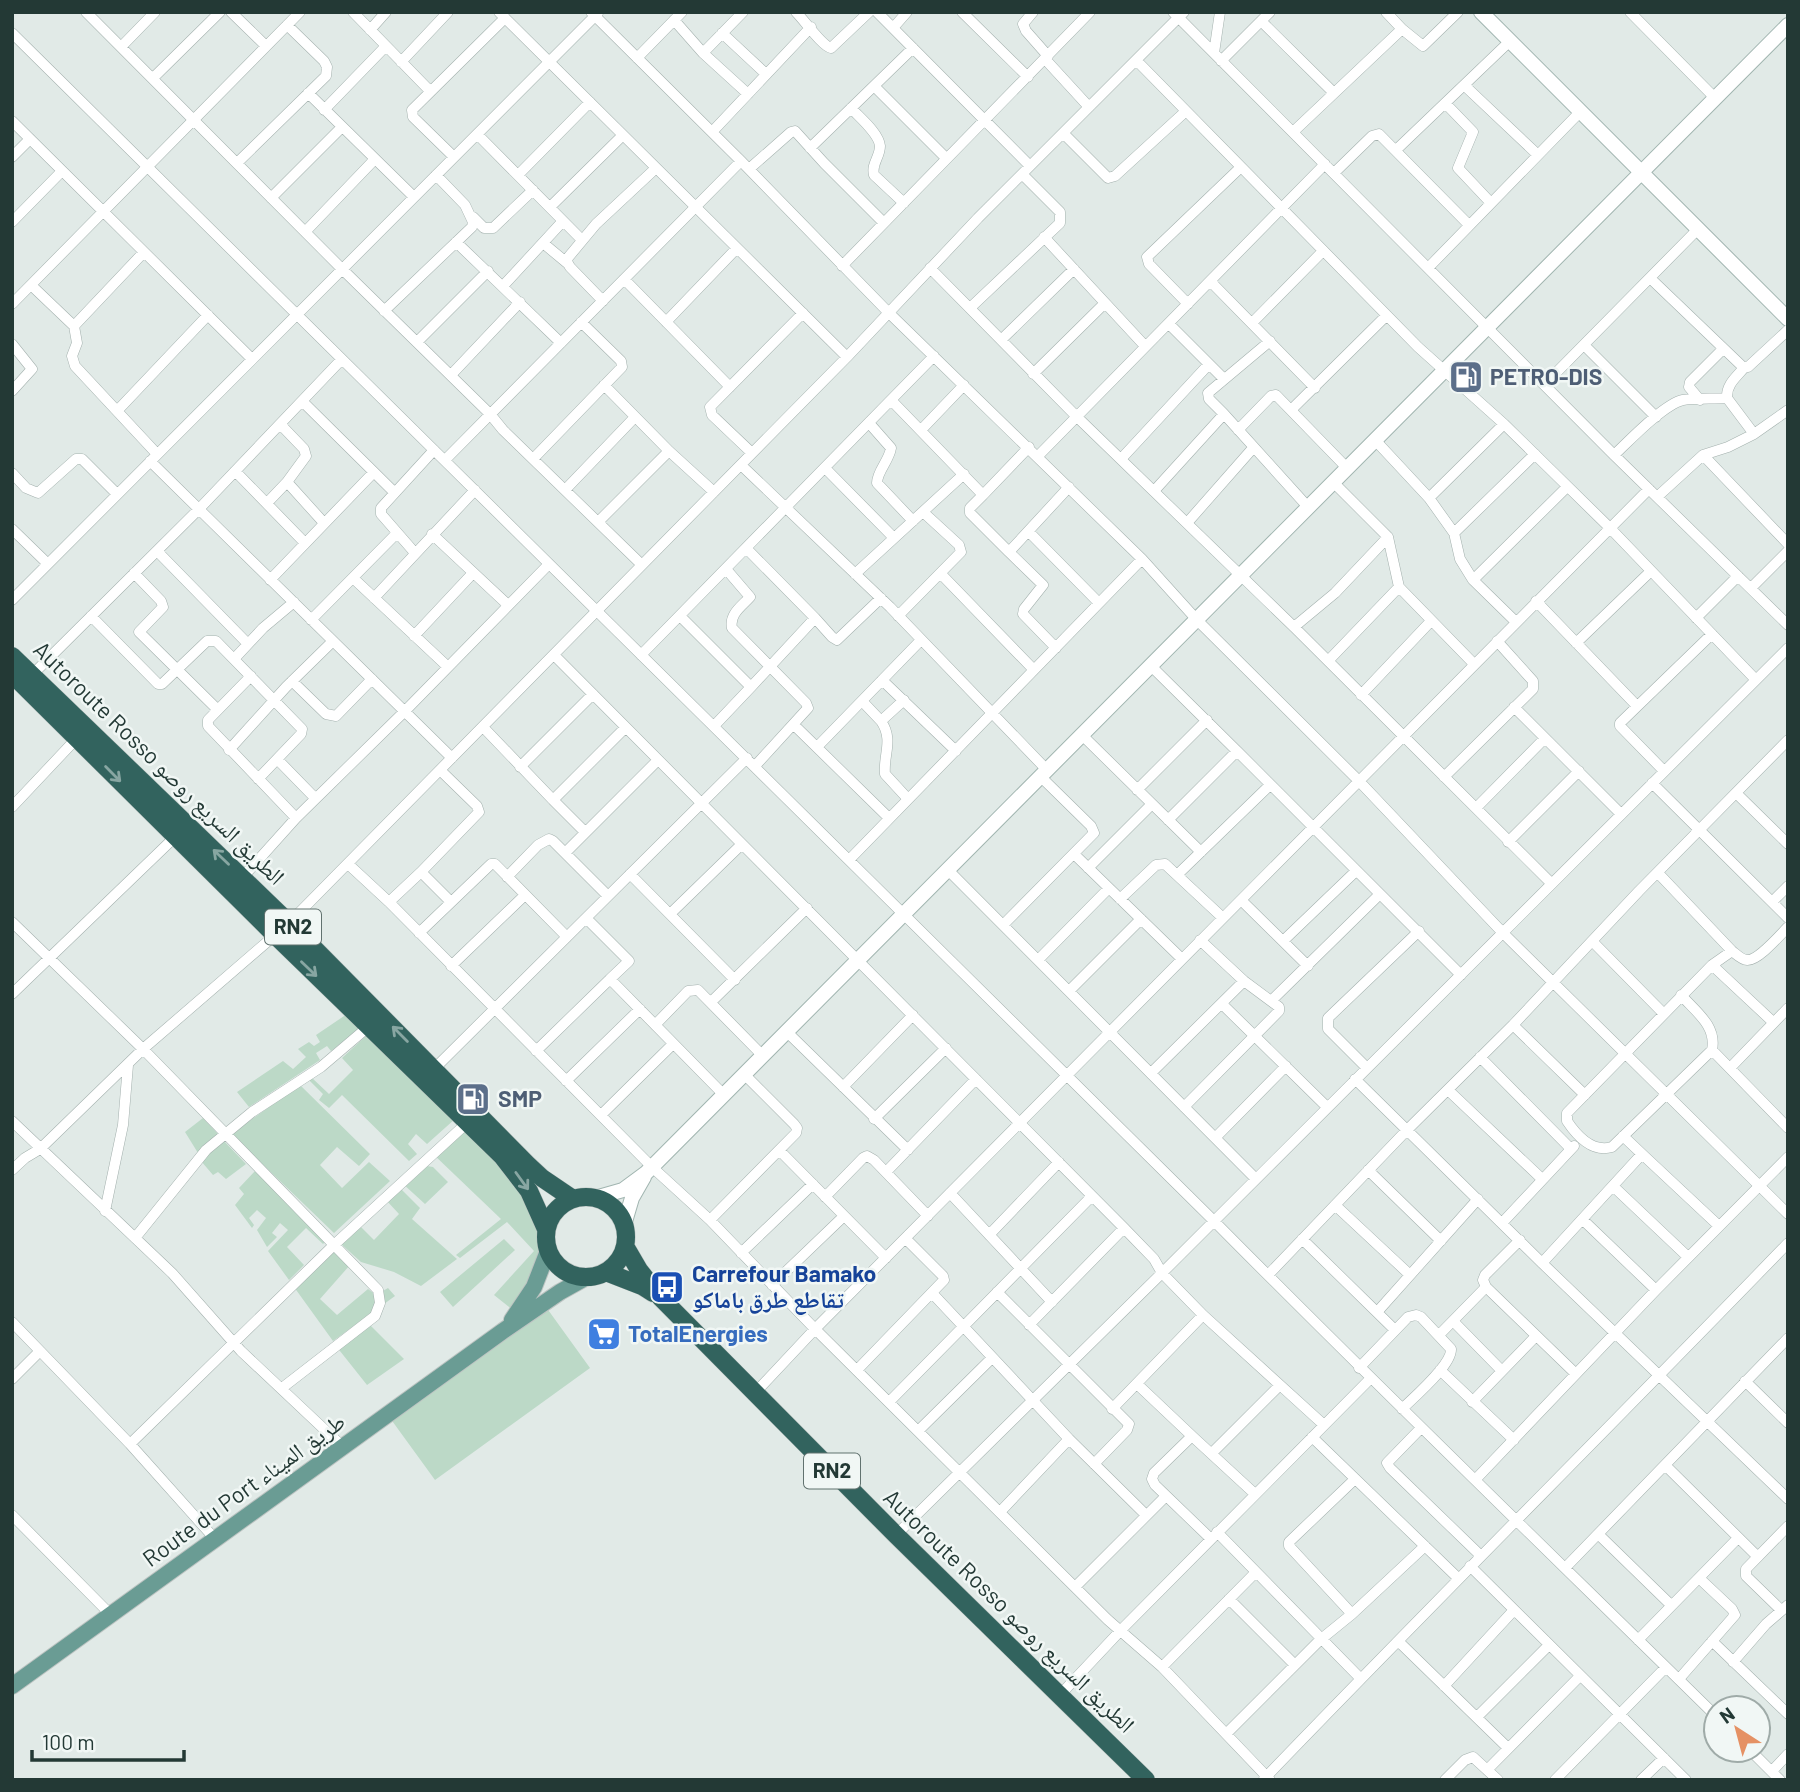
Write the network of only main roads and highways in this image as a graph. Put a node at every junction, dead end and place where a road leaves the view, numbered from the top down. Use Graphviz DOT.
graph roads {
  1 [pos="12,656"];
  2 [pos="12,674"];
  3 [pos="573,1199"];
  4 [pos="546,1229"];
  5 [pos="625,1246"];
  6 [pos="548,1251"];
  7 [pos="606,1272"];
  8 [pos="587,1277"];
  9 [pos="661,1298"];
  10 [pos="503,1331"];
  11 [pos="12,1686"];
  12 [pos="1146,1780"];
  3 -- 1 [label="highway, Autoroute Rosso الطريق السريع روصو / RN2, one-way"];
  2 -- 4 [label="highway, Autoroute Rosso الطريق السريع روصو / RN2, one-way"];
  3 -- 4 [label="highway"];
  3 -- 5 [label="highway"];
  4 -- 6 [label="highway"];
  5 -- 7 [label="highway"];
  5 -- 9 [label="highway, Autoroute Rosso الطريق السريع روصو / RN2"];
  6 -- 8 [label="highway"];
  6 -- 10 [label="main road, Route du Port طريق الميناء"];
  7 -- 8 [label="highway"];
  7 -- 9 [label="highway, Autoroute Rosso الطريق السريع روصو / RN2"];
  8 -- 10 [label="main road, Route du Port طريق الميناء"];
  9 -- 12 [label="highway, Autoroute Rosso الطريق السريع روصو / RN2"];
  10 -- 11 [label="main road, Route du Port طريق الميناء"];
}
